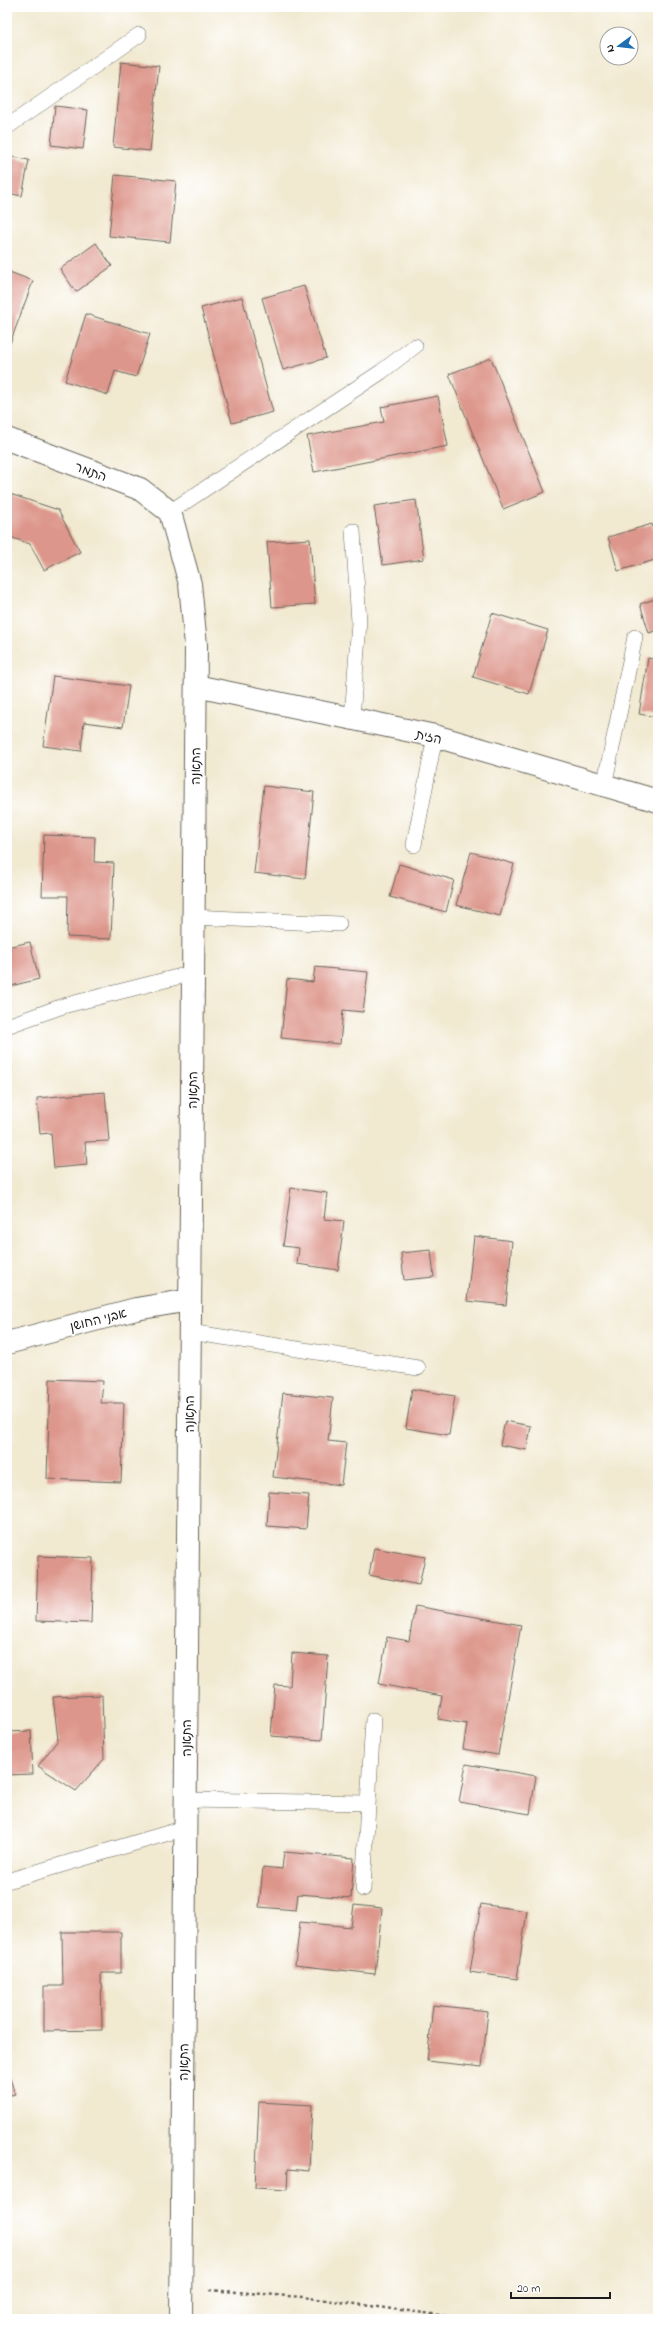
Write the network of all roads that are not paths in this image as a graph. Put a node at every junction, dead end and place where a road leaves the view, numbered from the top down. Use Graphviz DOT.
graph roads {
  1 [pos="139,35"];
  2 [pos="7,127"];
  3 [pos="415,346"];
  4 [pos="7,439"];
  5 [pos="170,512"];
  6 [pos="353,530"];
  7 [pos="635,637"];
  8 [pos="196,686"];
  9 [pos="352,719"];
  10 [pos="435,736"];
  11 [pos="604,786"];
  12 [pos="658,801"];
  13 [pos="414,845"];
  14 [pos="194,917"];
  15 [pos="339,924"];
  16 [pos="193,973"];
  17 [pos="7,1026"];
  18 [pos="190,1300"];
  19 [pos="190,1332"];
  20 [pos="7,1342"];
  21 [pos="418,1368"];
  22 [pos="373,1720"];
  23 [pos="186,1800"];
  24 [pos="367,1803"];
  25 [pos="185,1828"];
  26 [pos="7,1881"];
  27 [pos="363,1889"];
  28 [pos="181,2319"];
  1 -- 2 [label="lane"];
  3 -- 5 [label="lane"];
  4 -- 5 [label="street, התמר"];
  5 -- 8 [label="street, התאנה"];
  6 -- 9 [label="lane"];
  7 -- 11 [label="lane"];
  8 -- 9 [label="street, הזית"];
  8 -- 14 [label="street, התאנה"];
  9 -- 10 [label="street, הזית"];
  10 -- 11 [label="street, הזית"];
  10 -- 13 [label="lane"];
  11 -- 12 [label="street, הזית"];
  14 -- 15 [label="lane"];
  14 -- 16 [label="street, התאנה"];
  16 -- 17 [label="lane"];
  16 -- 18 [label="street, התאנה"];
  18 -- 19 [label="street, התאנה"];
  18 -- 20 [label="street, אבני החושן"];
  19 -- 21 [label="lane"];
  19 -- 23 [label="street, התאנה"];
  22 -- 24 [label="lane"];
  23 -- 24 [label="lane"];
  23 -- 25 [label="street, התאנה"];
  24 -- 27 [label="lane"];
  25 -- 26 [label="lane"];
  25 -- 28 [label="street, התאנה"];
}
